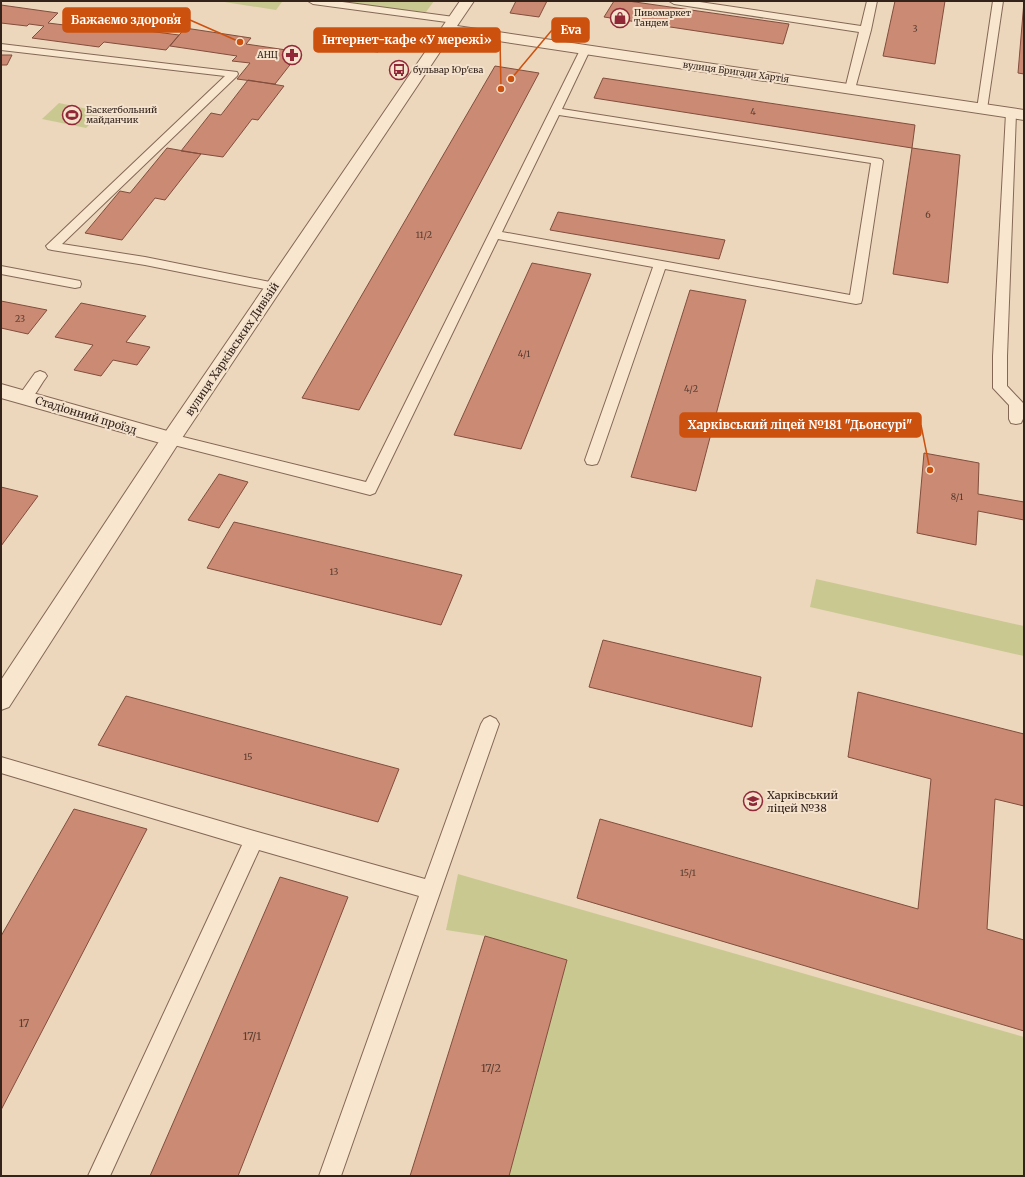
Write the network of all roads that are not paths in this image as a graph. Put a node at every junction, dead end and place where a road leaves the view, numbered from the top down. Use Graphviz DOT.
graph roads {
  1 [pos="313,1"];
  2 [pos="467,1"];
  3 [pos="674,1"];
  4 [pos="872,1"];
  5 [pos="998,1"];
  6 [pos="451,25"];
  7 [pos="866,30"];
  8 [pos="1,47"];
  9 [pos="586,50"];
  10 [pos="850,89"];
  11 [pos="982,109"];
  12 [pos="556,111"];
  13 [pos="1018,114"];
  14 [pos="495,235"];
  15 [pos="660,265"];
  16 [pos="1,270"];
  17 [pos="76,284"];
  18 [pos="275,287"];
  19 [pos="40,376"];
  20 [pos="1,391"];
  21 [pos="25,396"];
  22 [pos="1016,420"];
  23 [pos="171,439"];
  24 [pos="592,460"];
  25 [pos="1,700"];
  26 [pos="490,724"];
  27 [pos="1,765"];
  28 [pos="254,840"];
  29 [pos="431,890"];
  30 [pos="100,1176"];
  31 [pos="330,1176"];
  1 -- 6 [label="lane"];
  2 -- 6 [label="street, вулиця Харківських Дивізій"];
  3 -- 7 [label="lane"];
  4 -- 7 [label="lane"];
  5 -- 11 [label="lane"];
  6 -- 9 [label="street, вулиця Бригади Хартія"];
  6 -- 18 [label="street, вулиця Харківських Дивізій"];
  7 -- 10 [label="lane"];
  8 -- 18 [label="lane"];
  9 -- 10 [label="street, вулиця Бригади Хартія"];
  9 -- 12 [label="lane"];
  10 -- 11 [label="street, вулиця Бригади Хартія"];
  11 -- 13 [label="street, вулиця Бригади Хартія"];
  12 -- 14 [label="lane"];
  12 -- 15 [label="lane"];
  13 -- 22 [label="lane"];
  14 -- 15 [label="lane"];
  14 -- 23 [label="lane"];
  15 -- 24 [label="lane"];
  16 -- 17 [label="lane"];
  18 -- 23 [label="street, вулиця Харківських Дивізій"];
  19 -- 21 [label="lane"];
  20 -- 21 [label="street, Стадіонний проїзд"];
  21 -- 23 [label="street, Стадіонний проїзд"];
  23 -- 25 [label="street, вулиця Харківських Дивізій"];
  26 -- 29 [label="lane"];
  27 -- 28 [label="lane"];
  28 -- 29 [label="lane"];
  28 -- 30 [label="lane"];
  29 -- 31 [label="lane"];
}
